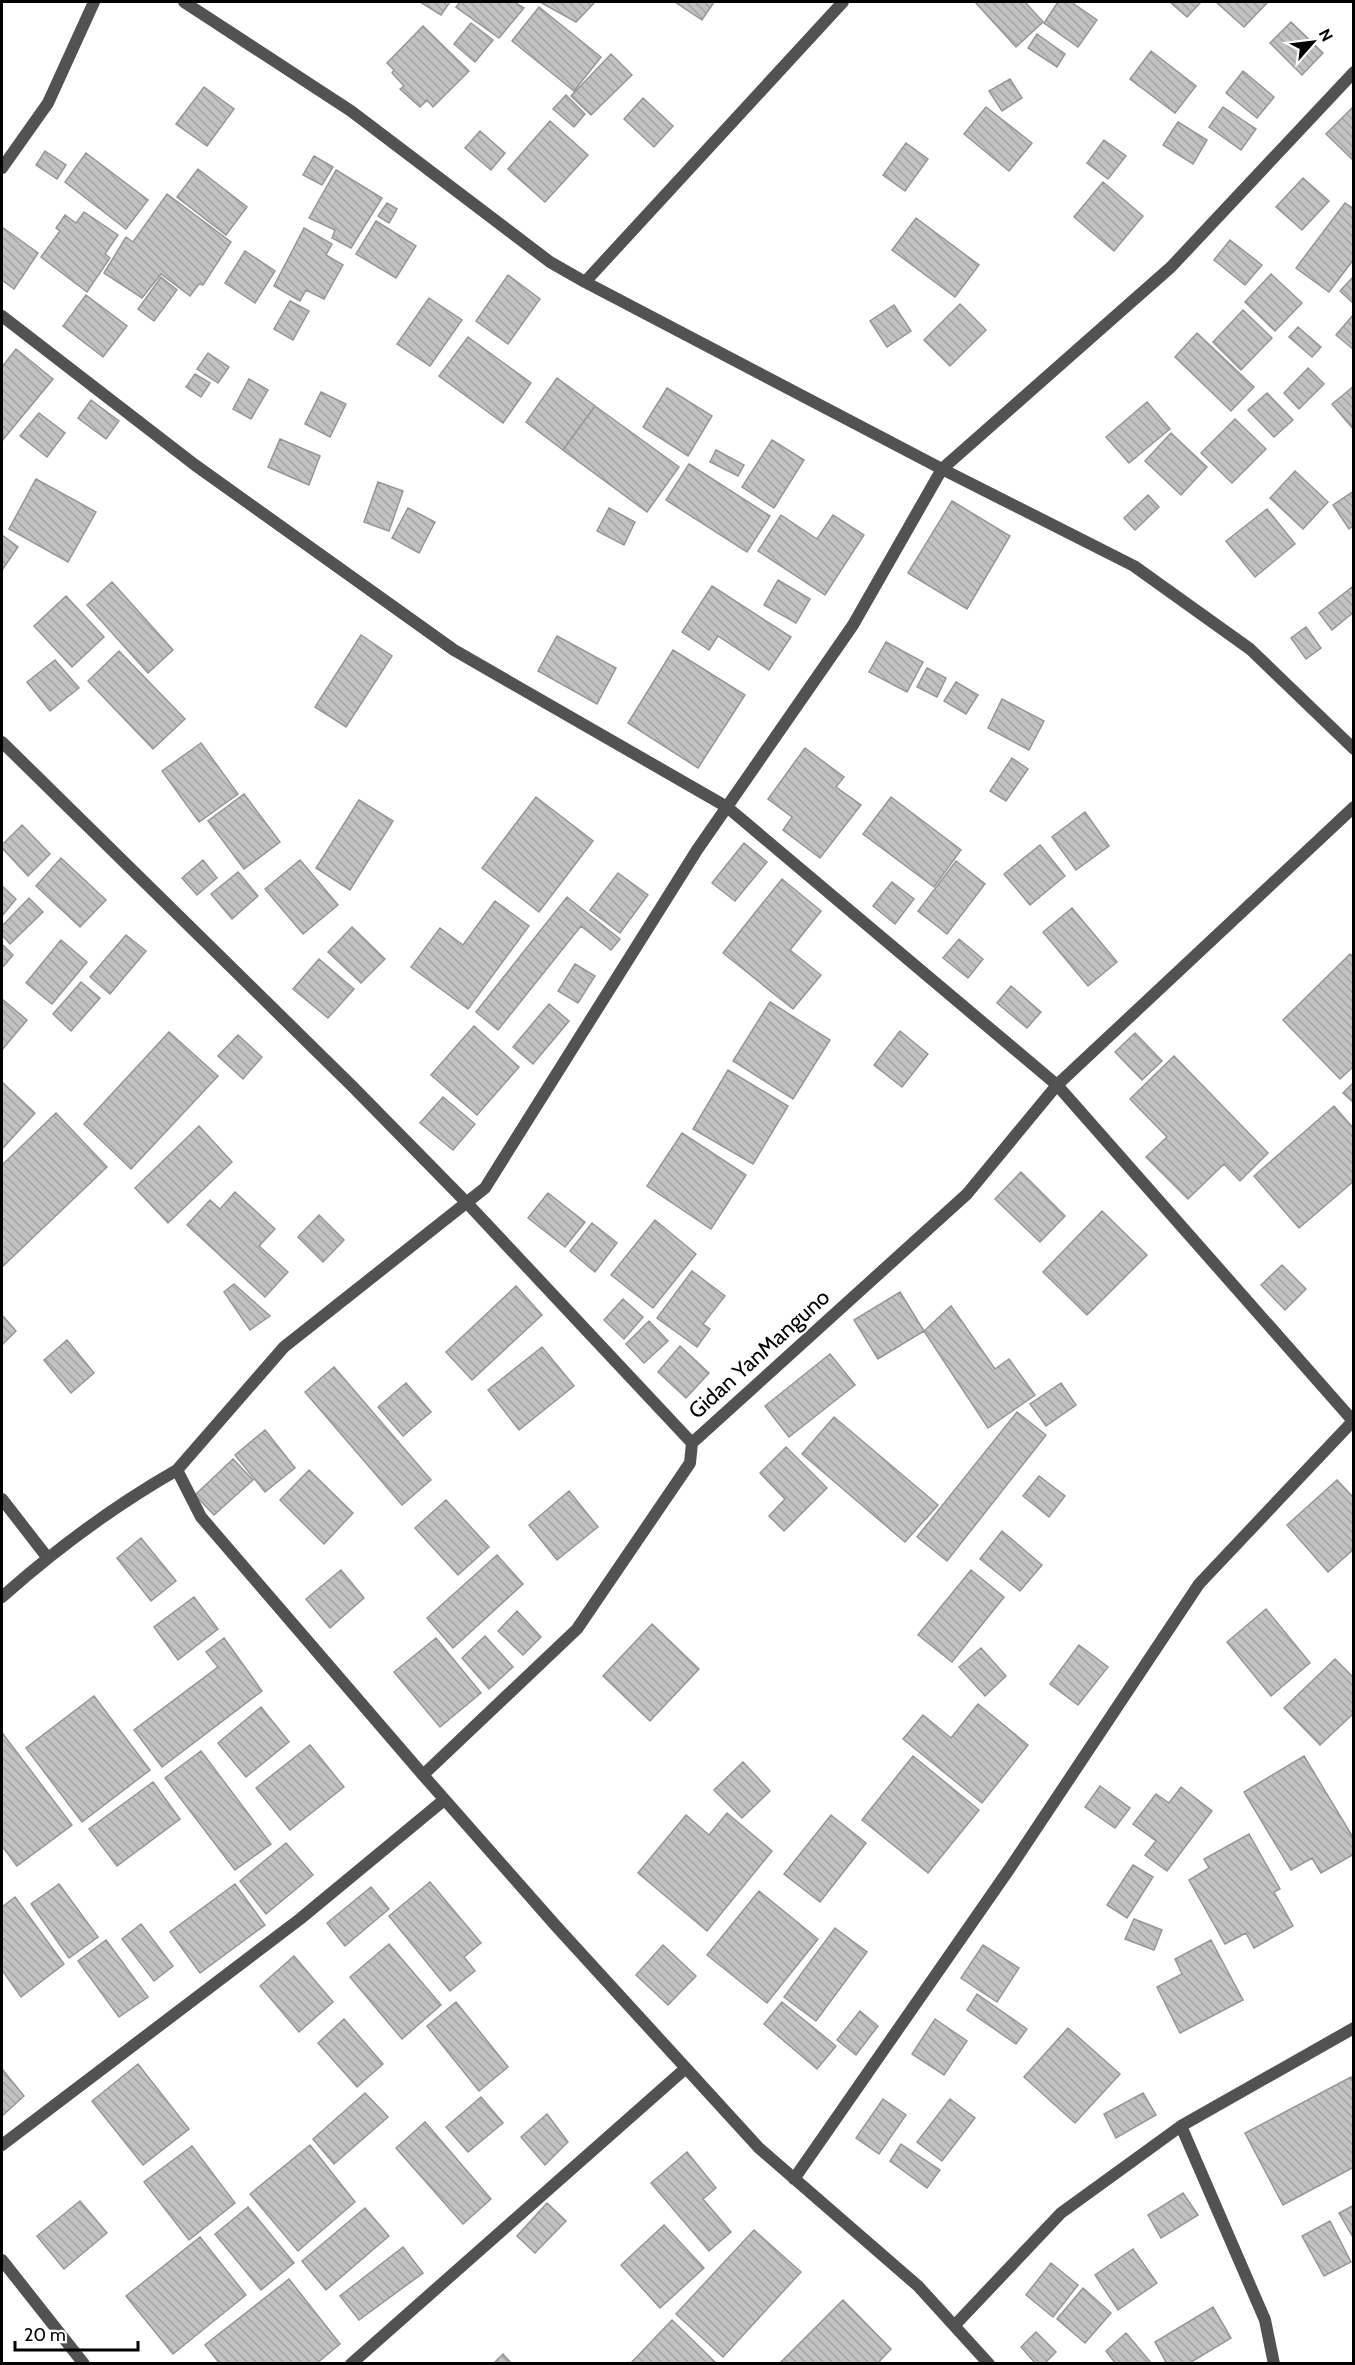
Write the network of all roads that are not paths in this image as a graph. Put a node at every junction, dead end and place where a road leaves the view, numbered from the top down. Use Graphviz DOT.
graph roads {
  1 [pos="94,2"];
  2 [pos="184,2"];
  3 [pos="843,2"];
  4 [pos="1353,72"];
  5 [pos="2,168"];
  6 [pos="585,282"];
  7 [pos="2,316"];
  8 [pos="942,469"];
  9 [pos="2,742"];
  10 [pos="1353,749"];
  11 [pos="727,807"];
  12 [pos="1353,807"];
  13 [pos="1057,1085"];
  14 [pos="466,1203"];
  15 [pos="1353,1421"];
  16 [pos="692,1443"];
  17 [pos="177,1470"];
  18 [pos="2,1499"];
  19 [pos="47,1557"];
  20 [pos="2,1597"];
  21 [pos="423,1775"];
  22 [pos="444,1800"];
  23 [pos="1353,2028"];
  24 [pos="686,2068"];
  25 [pos="1181,2126"];
  26 [pos="2,2145"];
  27 [pos="794,2179"];
  28 [pos="2,2260"];
  29 [pos="955,2325"];
  30 [pos="84,2364"];
  31 [pos="351,2364"];
  32 [pos="989,2364"];
  33 [pos="1274,2364"];
  1 -- 5 [label="street"];
  2 -- 6 [label="street"];
  3 -- 6 [label="street"];
  4 -- 8 [label="street"];
  6 -- 8 [label="street"];
  7 -- 11 [label="street"];
  8 -- 10 [label="street"];
  8 -- 11 [label="street"];
  9 -- 14 [label="street, Gidan YanManguno"];
  11 -- 13 [label="street"];
  11 -- 14 [label="street"];
  12 -- 13 [label="street, Gidan YanManguno"];
  13 -- 15 [label="street"];
  13 -- 16 [label="street, Gidan YanManguno"];
  14 -- 16 [label="street, Gidan YanManguno"];
  14 -- 17 [label="street"];
  15 -- 27 [label="street"];
  16 -- 21 [label="street"];
  17 -- 19 [label="street"];
  17 -- 21 [label="street"];
  18 -- 19 [label="street"];
  19 -- 20 [label="street"];
  21 -- 22 [label="street"];
  22 -- 24 [label="street"];
  22 -- 26 [label="street"];
  23 -- 25 [label="street"];
  24 -- 27 [label="street"];
  24 -- 31 [label="street"];
  25 -- 29 [label="street"];
  25 -- 33 [label="street"];
  27 -- 29 [label="street"];
  28 -- 30 [label="street"];
  29 -- 32 [label="street"];
}
